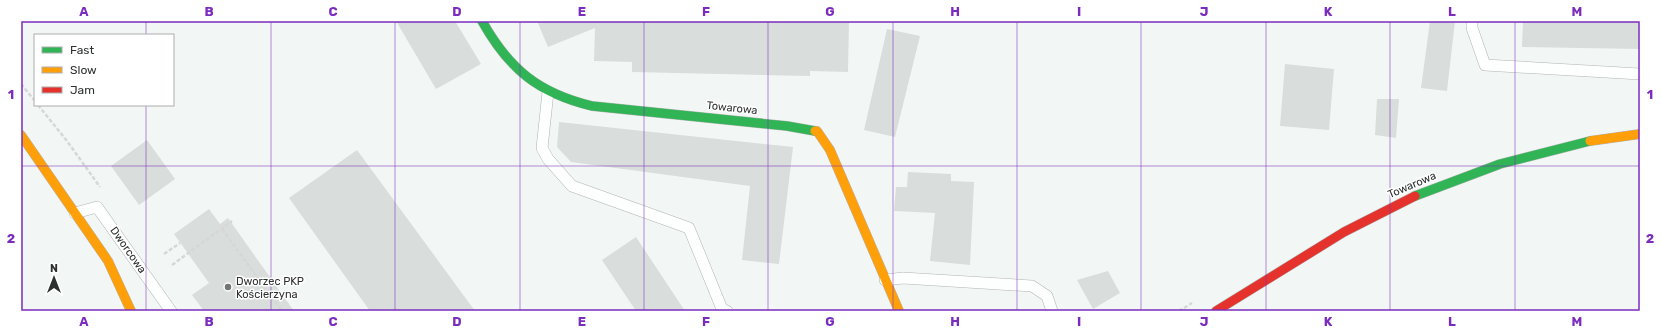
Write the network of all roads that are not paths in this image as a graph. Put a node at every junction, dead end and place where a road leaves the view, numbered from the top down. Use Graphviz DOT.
graph roads {
  1 [pos="482,21"];
  2 [pos="1472,21"];
  3 [pos="1640,74"];
  4 [pos="548,92"];
  5 [pos="1640,134"];
  6 [pos="21,135"];
  7 [pos="75,213"];
  8 [pos="885,280"];
  9 [pos="131,311"];
  10 [pos="171,311"];
  11 [pos="727,311"];
  12 [pos="899,311"];
  13 [pos="1052,311"];
  14 [pos="1216,311"];
  1 -- 4 [label="street, Towarowa"];
  2 -- 3 [label="lane"];
  4 -- 8 [label="street, Towarowa"];
  4 -- 11 [label="lane"];
  5 -- 14 [label="street, Towarowa"];
  6 -- 7 [label="street, Dworcowa"];
  7 -- 9 [label="street, Dworcowa"];
  7 -- 10 [label="lane, Dworcowa"];
  8 -- 12 [label="street, Towarowa"];
  8 -- 13 [label="lane"];
}
